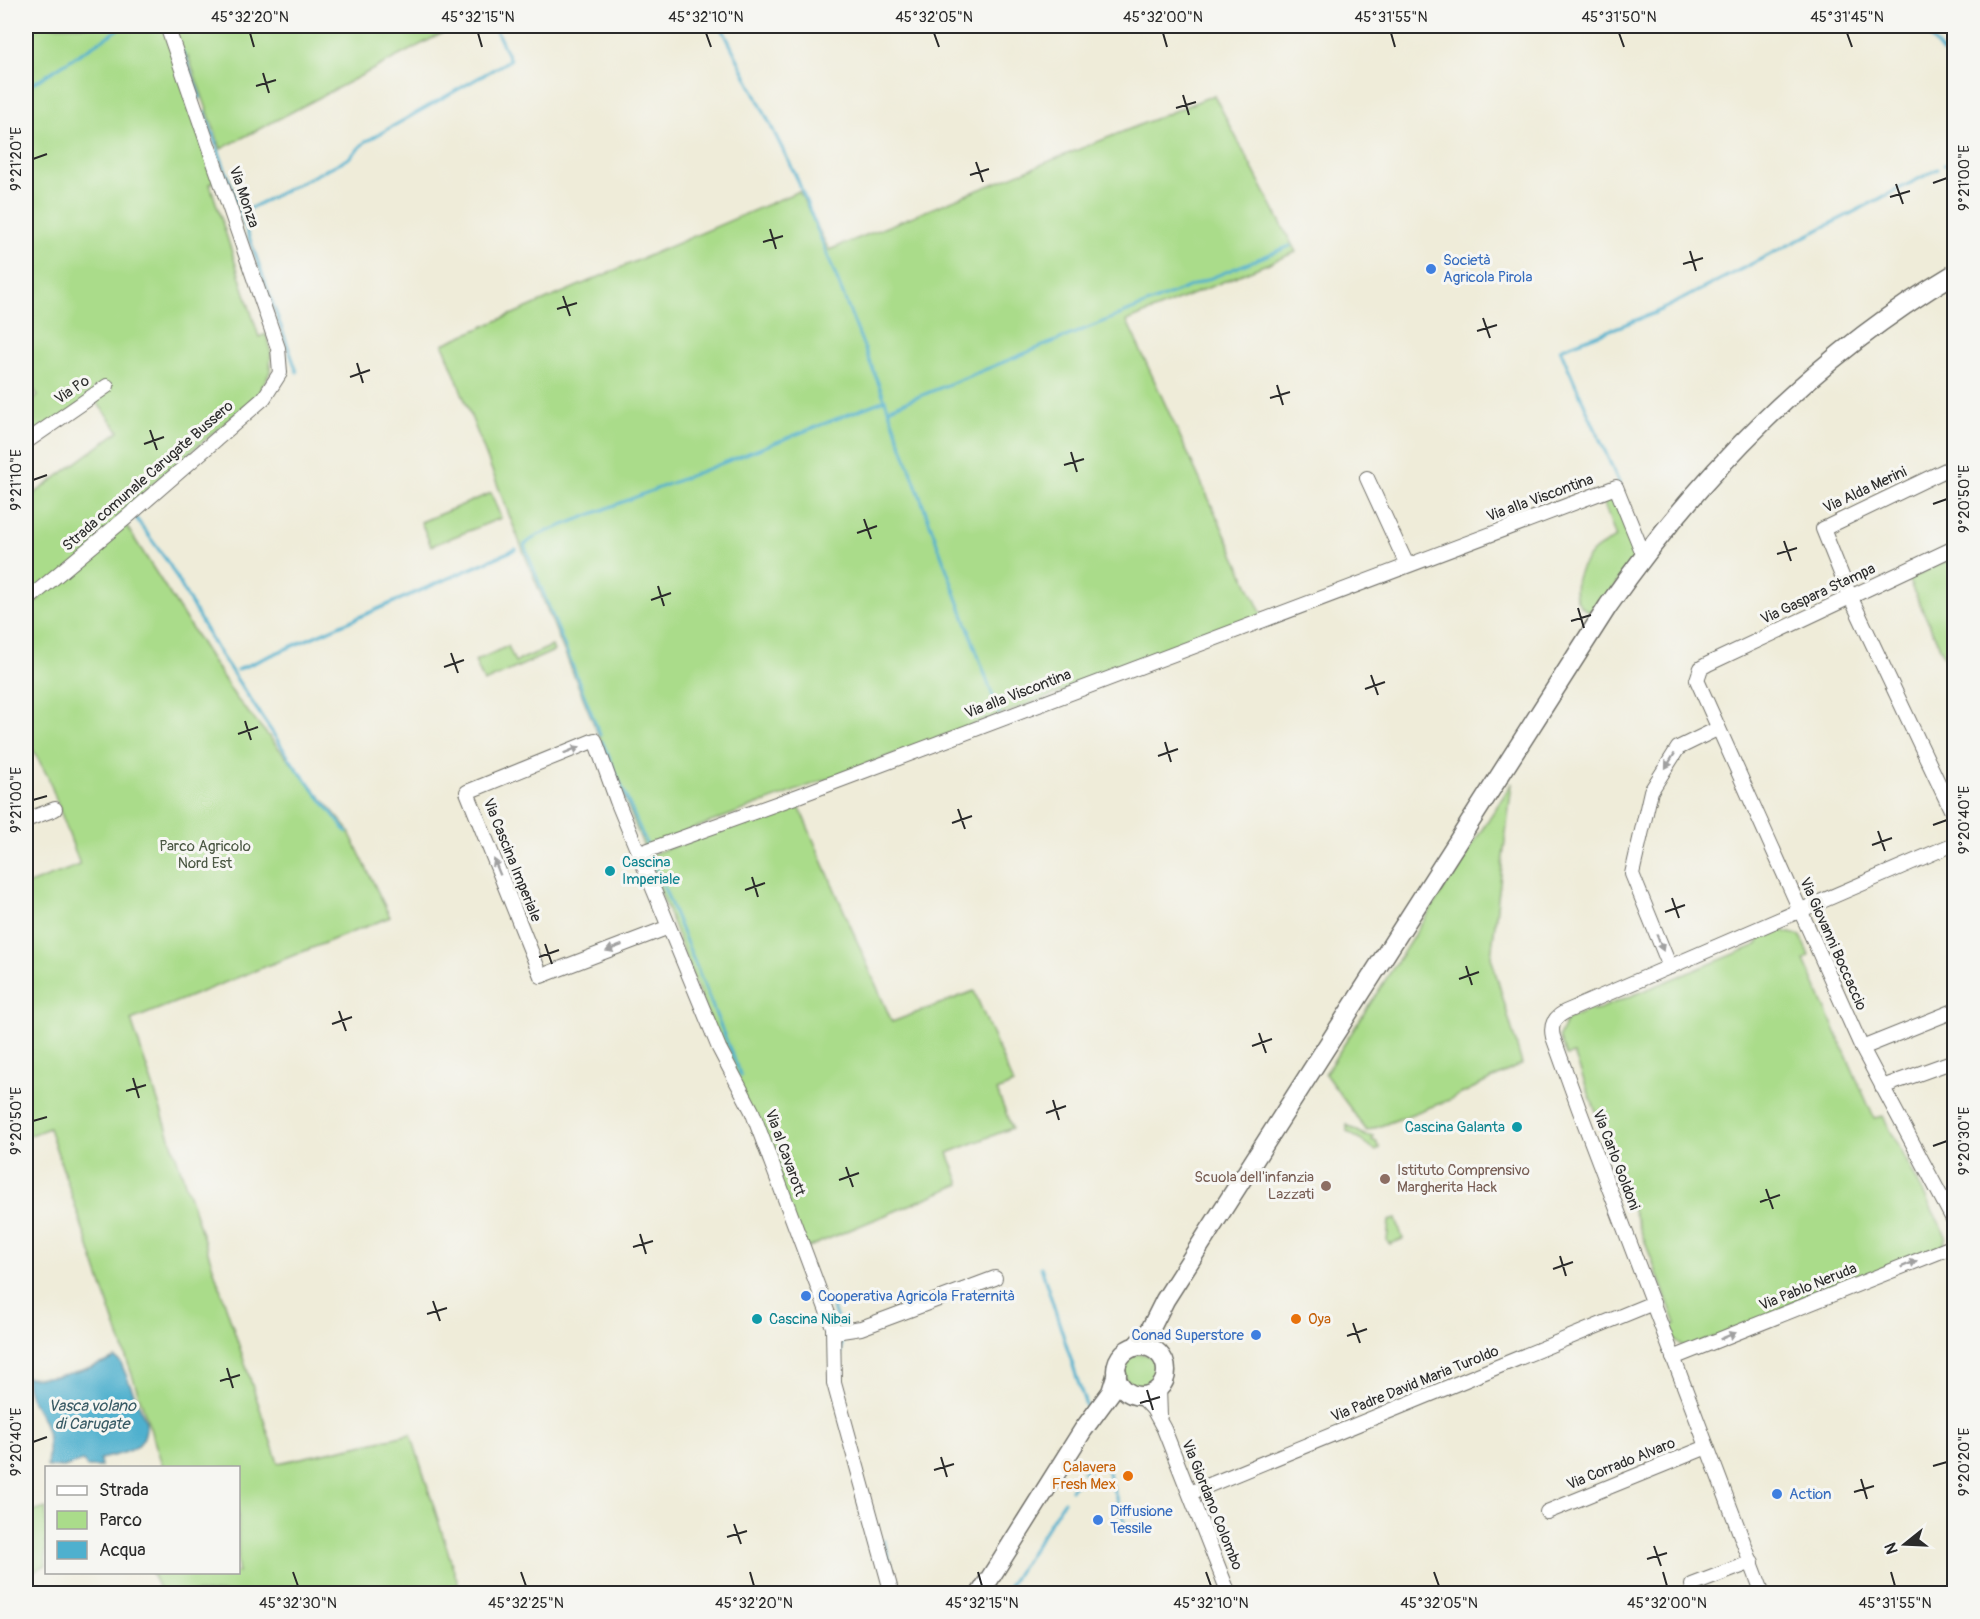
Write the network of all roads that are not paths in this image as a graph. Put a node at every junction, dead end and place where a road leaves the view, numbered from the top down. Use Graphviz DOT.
graph roads {
  1 [pos="167,26"];
  2 [pos="1954,274"];
  3 [pos="278,380"];
  4 [pos="107,386"];
  5 [pos="26,442"];
  6 [pos="1954,466"];
  7 [pos="1367,478"];
  8 [pos="1954,548"];
  9 [pos="1644,556"];
  10 [pos="1407,565"];
  11 [pos="1850,596"];
  12 [pos="31,597"];
  13 [pos="1698,673"];
  14 [pos="1717,729"];
  15 [pos="595,740"];
  16 [pos="56,809"];
  17 [pos="1954,816"];
  18 [pos="26,820"];
  19 [pos="1954,844"];
  20 [pos="640,853"];
  21 [pos="1801,912"];
  22 [pos="669,927"];
  23 [pos="1670,967"];
  24 [pos="1954,1011"];
  25 [pos="1862,1048"];
  26 [pos="1954,1061"];
  27 [pos="1882,1088"];
  28 [pos="1954,1221"];
  29 [pos="1954,1246"];
  30 [pos="995,1278"];
  31 [pos="1165,1300"];
  32 [pos="1653,1304"];
  33 [pos="835,1332"];
  34 [pos="1135,1347"];
  35 [pos="1161,1357"];
  36 [pos="1673,1358"];
  37 [pos="1117,1373"];
  38 [pos="1159,1388"];
  39 [pos="1139,1395"];
  40 [pos="1164,1429"];
  41 [pos="1083,1430"];
  42 [pos="1707,1447"];
  43 [pos="1190,1493"];
  44 [pos="1547,1512"];
  45 [pos="1752,1562"];
  46 [pos="1692,1585"];
  47 [pos="892,1593"];
  48 [pos="980,1593"];
  49 [pos="1229,1593"];
  50 [pos="1764,1593"];
  1 -- 3 [label="street, Via Monza"];
  2 -- 9 [label="main road"];
  3 -- 12 [label="street, Strada comunale Carugate Bussero"];
  4 -- 5 [label="street, Via Po"];
  6 -- 11 [label="street, Via Alda Merini"];
  7 -- 10 [label="street"];
  8 -- 11 [label="street, Via Gaspara Stampa"];
  9 -- 10 [label="street, Via alla Viscontina"];
  9 -- 31 [label="main road"];
  10 -- 20 [label="street, Via alla Viscontina"];
  11 -- 13 [label="street, Via Gaspara Stampa"];
  11 -- 17 [label="street"];
  13 -- 14 [label="street, Via Giovanni Boccaccio"];
  14 -- 21 [label="street, Via Giovanni Boccaccio"];
  14 -- 23 [label="street, one-way"];
  15 -- 20 [label="street, Via al Cavarott"];
  22 -- 15 [label="street, Via Cascina Imperiale, one-way"];
  16 -- 18 [label="street"];
  19 -- 21 [label="street, Via Carlo Goldoni"];
  20 -- 22 [label="street, Via al Cavarott"];
  21 -- 23 [label="street, Via Carlo Goldoni"];
  21 -- 25 [label="street, Via Giovanni Boccaccio"];
  22 -- 33 [label="street, Via al Cavarott"];
  23 -- 32 [label="street, Via Carlo Goldoni"];
  24 -- 25 [label="street"];
  25 -- 27 [label="street, Via Giovanni Boccaccio"];
  26 -- 27 [label="street"];
  27 -- 28 [label="street, Via Giovanni Boccaccio"];
  36 -- 29 [label="street, Via Pablo Neruda, one-way"];
  30 -- 33 [label="street"];
  31 -- 34 [label="main road"];
  31 -- 35 [label="main road"];
  32 -- 36 [label="street, Via Carlo Goldoni"];
  32 -- 43 [label="street, Via Padre David Maria Turoldo"];
  33 -- 47 [label="street, Via al Cavarott"];
  34 -- 35 [label="main road"];
  34 -- 37 [label="main road"];
  35 -- 38 [label="main road"];
  36 -- 42 [label="street, Via Carlo Goldoni"];
  37 -- 39 [label="main road"];
  37 -- 41 [label="main road"];
  38 -- 39 [label="main road"];
  38 -- 40 [label="street, Via Giordano Colombo"];
  39 -- 40 [label="street, Via Giordano Colombo"];
  39 -- 41 [label="main road"];
  40 -- 43 [label="street, Via Giordano Colombo"];
  41 -- 48 [label="main road"];
  42 -- 44 [label="street, Via Corrado Alvaro"];
  42 -- 45 [label="street, Via Carlo Goldoni"];
  43 -- 49 [label="street, Via Giordano Colombo"];
  45 -- 46 [label="street"];
  45 -- 50 [label="street, Via Carlo Goldoni"];
}
